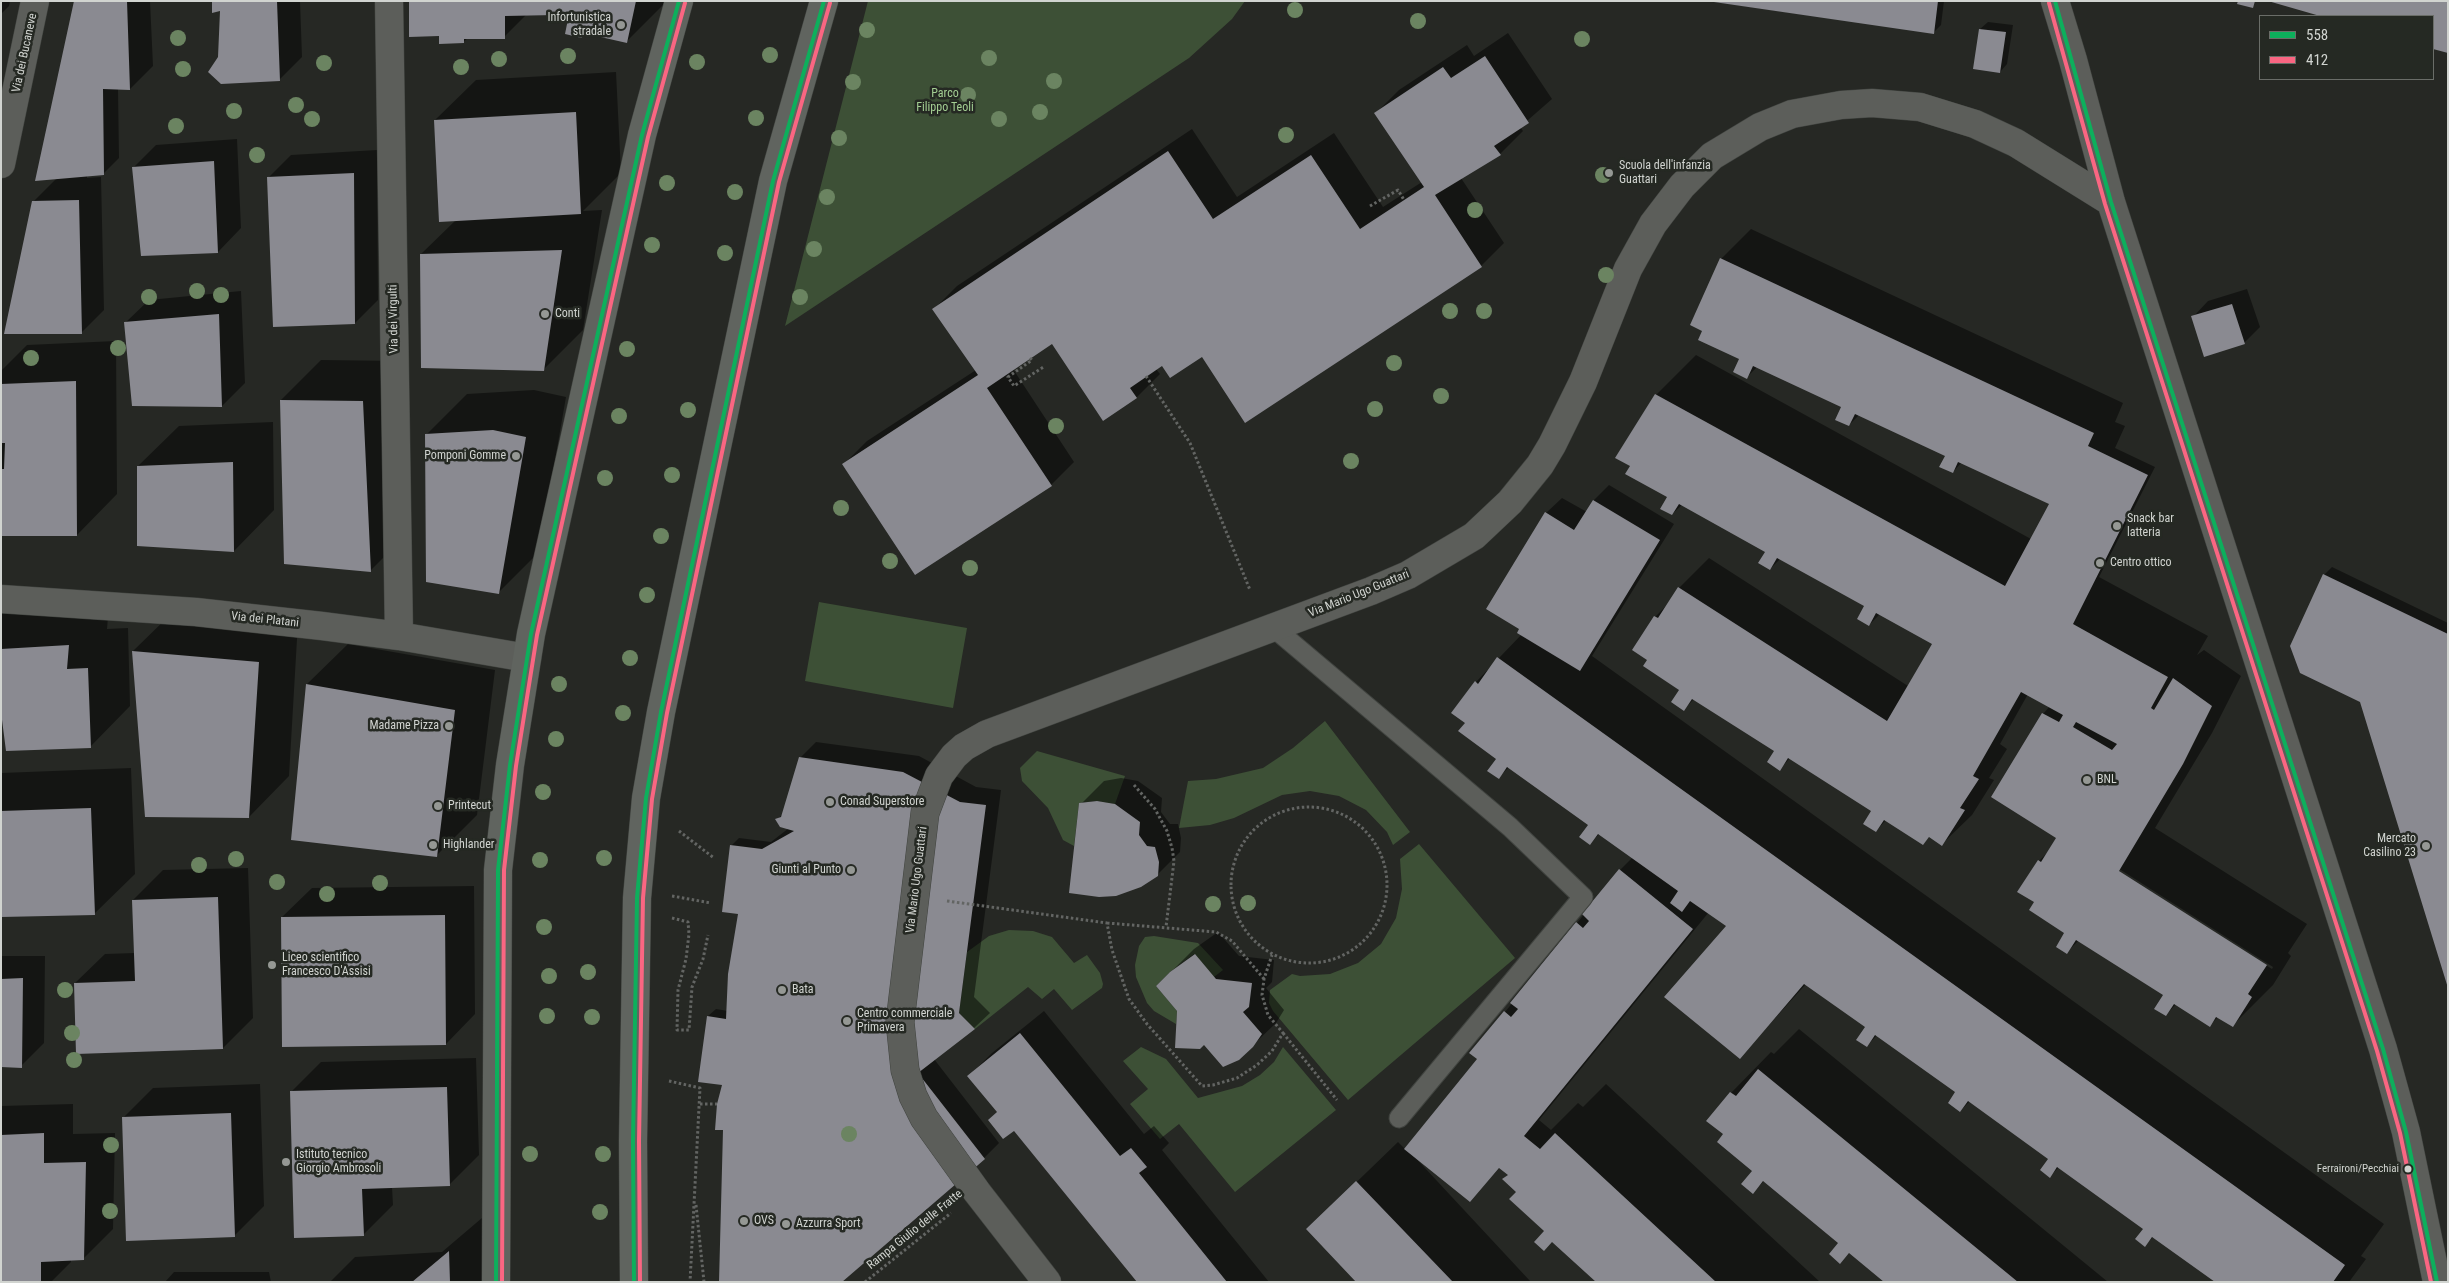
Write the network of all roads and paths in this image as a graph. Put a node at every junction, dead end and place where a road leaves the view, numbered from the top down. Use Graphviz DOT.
graph roads {
  1 [pos="36,1"];
  2 [pos="389,1"];
  3 [pos="679,1"];
  4 [pos="824,1"];
  5 [pos="2055,1"];
  6 [pos="1,164"];
  7 [pos="1404,200"];
  8 [pos="2111,202"];
  9 [pos="1370,206"];
  10 [pos="1030,358"];
  11 [pos="1045,366"];
  12 [pos="1146,376"];
  13 [pos="1250,590"];
  14 [pos="1,599"];
  15 [pos="1274,628"];
  16 [pos="399,636"];
  17 [pos="527,658"];
  18 [pos="1134,785"];
  19 [pos="679,831"];
  20 [pos="714,858"];
  21 [pos="672,896"];
  22 [pos="915,897"];
  23 [pos="711,903"];
  24 [pos="672,918"];
  25 [pos="1106,922"];
  26 [pos="1166,926"];
  27 [pos="708,935"];
  28 [pos="1272,955"];
  29 [pos="1264,979"];
  30 [pos="1283,1033"];
  31 [pos="669,1081"];
  32 [pos="1337,1100"];
  33 [pos="700,1104"];
  34 [pos="717,1104"];
  35 [pos="1399,1118"];
  36 [pos="976,1192"];
  37 [pos="695,1195"];
  38 [pos="2438,1281"];
  39 [pos="496,1282"];
  40 [pos="634,1282"];
  41 [pos="690,1282"];
  42 [pos="704,1282"];
  43 [pos="866,1282"];
  44 [pos="1047,1282"];
  1 -- 6 [label="street, Via dei Bucaneve"];
  2 -- 16 [label="street, Via dei Virgulti"];
  3 -- 17 [label="main road"];
  4 -- 40 [label="main road"];
  5 -- 8 [label="street"];
  7 -- 9 [label="path"];
  8 -- 15 [label="street, Via Mario Ugo Guattari"];
  8 -- 38 [label="street"];
  10 -- 11 [label="path"];
  12 -- 13 [label="path"];
  14 -- 16 [label="street, Via dei Platani"];
  15 -- 22 [label="street, Via Mario Ugo Guattari"];
  15 -- 35 [label="lane"];
  16 -- 17 [label="street, Via dei Platani"];
  17 -- 39 [label="main road"];
  18 -- 26 [label="path"];
  19 -- 20 [label="path"];
  21 -- 23 [label="path"];
  22 -- 25 [label="path"];
  22 -- 36 [label="street, Via Mario Ugo Guattari"];
  24 -- 27 [label="path"];
  25 -- 26 [label="path"];
  25 -- 30 [label="path"];
  26 -- 29 [label="path"];
  28 -- 28 [label="path"];
  28 -- 29 [label="path"];
  29 -- 30 [label="path"];
  30 -- 32 [label="path"];
  31 -- 33 [label="path"];
  33 -- 34 [label="path"];
  33 -- 37 [label="path"];
  36 -- 43 [label="path, Rampa Giulio delle Fratte"];
  36 -- 44 [label="street, Via Mario Ugo Guattari"];
  37 -- 41 [label="path"];
  37 -- 42 [label="path"];
}
